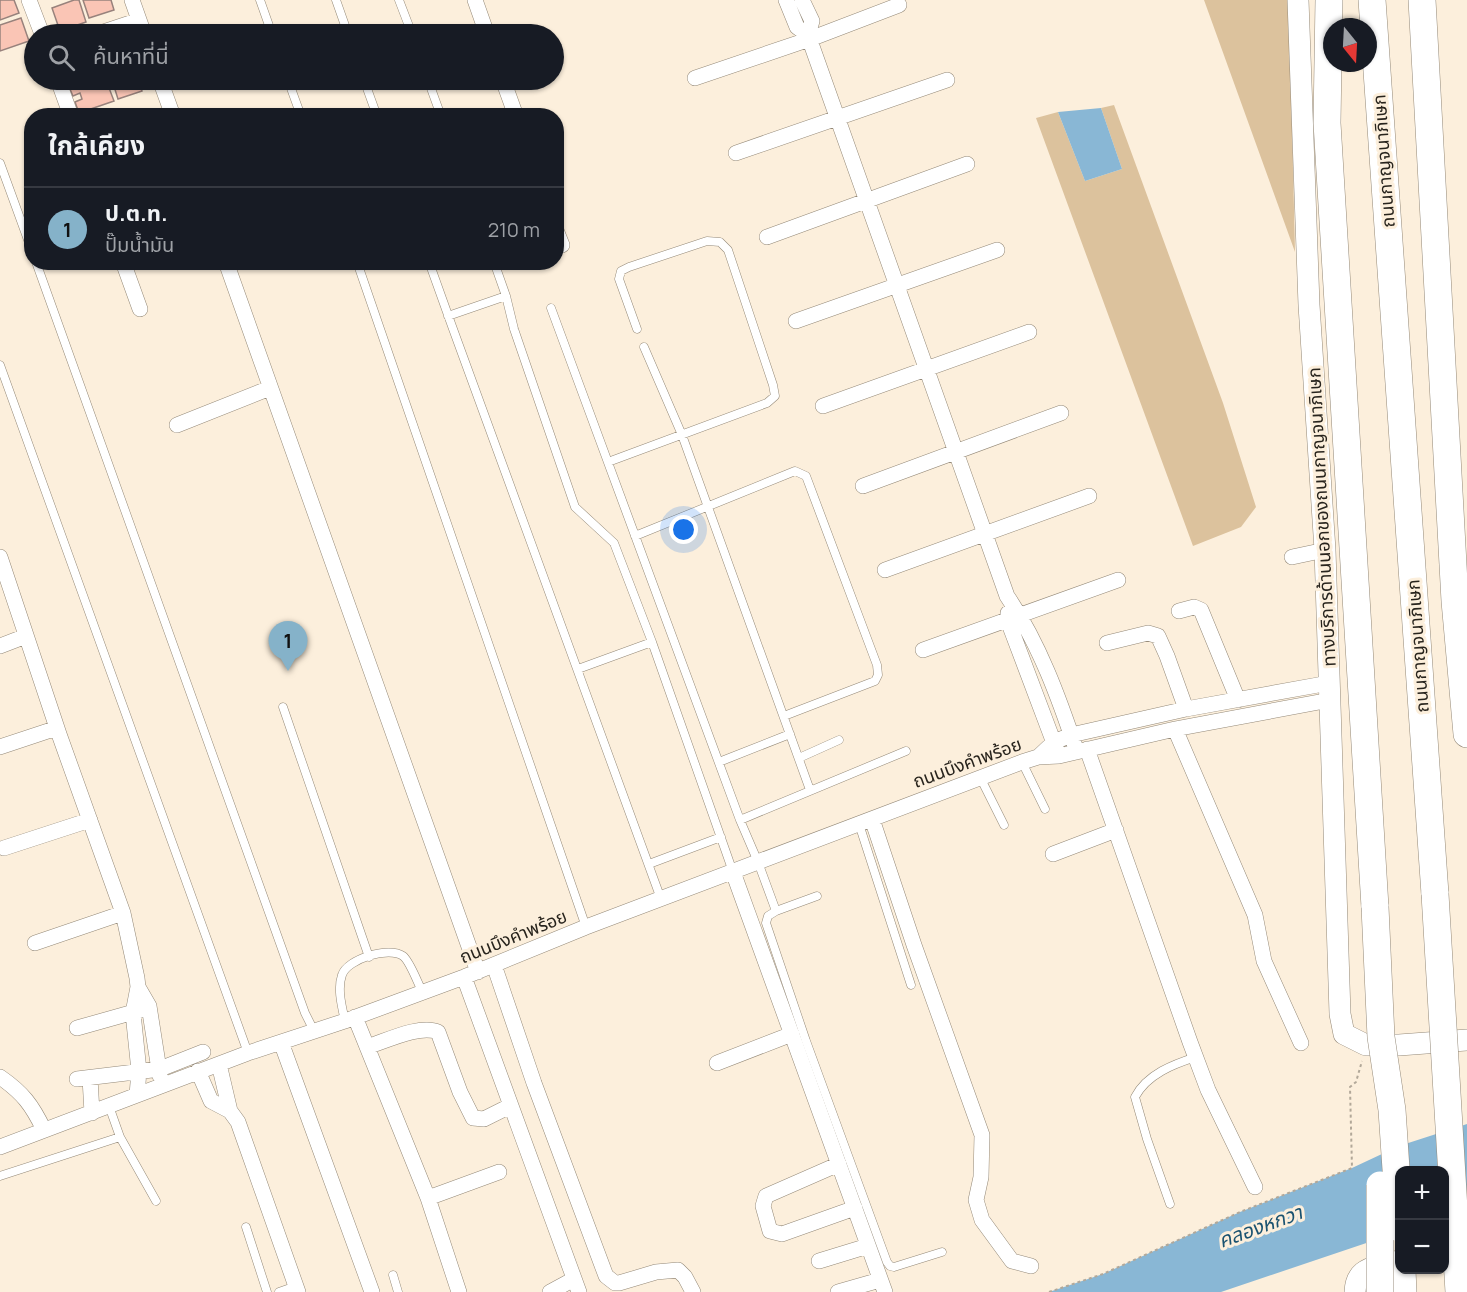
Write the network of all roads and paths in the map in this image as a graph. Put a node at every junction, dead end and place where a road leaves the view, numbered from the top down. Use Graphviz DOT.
graph roads {
  1 [pos="29,0"];
  2 [pos="132,0"];
  3 [pos="260,0"];
  4 [pos="336,0"];
  5 [pos="399,0"];
  6 [pos="475,0"];
  7 [pos="786,0"];
  8 [pos="802,0"];
  9 [pos="1298,0"];
  10 [pos="1329,0"];
  11 [pos="1372,0"];
  12 [pos="1422,0"];
  13 [pos="899,5"];
  14 [pos="38,24"];
  15 [pos="141,24"];
  16 [pos="268,24"];
  17 [pos="344,24"];
  18 [pos="408,24"];
  19 [pos="483,24"];
  20 [pos="809,37"];
  21 [pos="695,78"];
  22 [pos="947,80"];
  23 [pos="62,90"];
  24 [pos="164,90"];
  25 [pos="292,90"];
  26 [pos="367,90"];
  27 [pos="432,90"];
  28 [pos="507,90"];
  29 [pos="68,108"];
  30 [pos="170,108"];
  31 [pos="298,108"];
  32 [pos="373,108"];
  33 [pos="438,108"];
  34 [pos="513,108"];
  35 [pos="838,117"];
  36 [pos="736,153"];
  37 [pos="0,163"];
  38 [pos="967,164"];
  39 [pos="867,201"];
  40 [pos="24,229"];
  41 [pos="767,237"];
  42 [pos="997,250"];
  43 [pos="39,270"];
  44 [pos="126,270"];
  45 [pos="228,270"];
  46 [pos="360,270"];
  47 [pos="432,270"];
  48 [pos="497,270"];
  49 [pos="898,286"];
  50 [pos="506,296"];
  51 [pos="551,308"];
  52 [pos="140,309"];
  53 [pos="448,316"];
  54 [pos="796,321"];
  55 [pos="637,329"];
  56 [pos="1029,332"];
  57 [pos="645,347"];
  58 [pos="0,365"];
  59 [pos="927,368"];
  60 [pos="270,388"];
  61 [pos="823,406"];
  62 [pos="1061,413"];
  63 [pos="177,425"];
  64 [pos="682,435"];
  65 [pos="957,451"];
  66 [pos="608,462"];
  67 [pos="863,486"];
  68 [pos="1089,496"];
  69 [pos="707,506"];
  70 [pos="987,534"];
  71 [pos="635,536"];
  72 [pos="1324,550"];
  73 [pos="0,557"];
  74 [pos="1292,557"];
  75 [pos="885,570"];
  76 [pos="1118,580"];
  77 [pos="1179,611"];
  78 [pos="1014,618"];
  79 [pos="26,636"];
  80 [pos="652,642"];
  81 [pos="1107,644"];
  82 [pos="0,646"];
  83 [pos="923,650"];
  84 [pos="578,669"];
  85 [pos="1051,681"];
  86 [pos="1034,689"];
  87 [pos="1329,692"];
  88 [pos="1238,699"];
  89 [pos="284,707"];
  90 [pos="1186,709"];
  91 [pos="784,716"];
  92 [pos="57,729"];
  93 [pos="1175,729"];
  94 [pos="790,734"];
  95 [pos="1467,734"];
  96 [pos="1071,735"];
  97 [pos="839,740"];
  98 [pos="1054,742"];
  99 [pos="0,747"];
  100 [pos="1082,750"];
  101 [pos="906,751"];
  102 [pos="1059,756"];
  103 [pos="1038,757"];
  104 [pos="799,758"];
  105 [pos="719,762"];
  106 [pos="1022,762"];
  107 [pos="981,777"];
  108 [pos="810,790"];
  109 [pos="1045,809"];
  110 [pos="90,820"];
  111 [pos="740,820"];
  112 [pos="866,821"];
  113 [pos="1004,825"];
  114 [pos="1116,830"];
  115 [pos="721,837"];
  116 [pos="4,848"];
  117 [pos="1053,854"];
  118 [pos="758,862"];
  119 [pos="649,864"];
  120 [pos="733,872"];
  121 [pos="817,896"];
  122 [pos="661,899"];
  123 [pos="776,911"];
  124 [pos="123,913"];
  125 [pos="586,927"];
  126 [pos="35,944"];
  127 [pos="369,957"];
  128 [pos="494,965"];
  129 [pos="471,975"];
  130 [pos="911,985"];
  131 [pos="138,987"];
  132 [pos="423,993"];
  133 [pos="149,1006"];
  134 [pos="133,1013"];
  135 [pos="350,1019"];
  136 [pos="77,1028"];
  137 [pos="314,1031"];
  138 [pos="792,1034"];
  139 [pos="1381,1037"];
  140 [pos="1467,1040"];
  141 [pos="281,1042"];
  142 [pos="1301,1043"];
  143 [pos="367,1047"];
  144 [pos="203,1052"];
  145 [pos="248,1053"];
  146 [pos="1196,1057"];
  147 [pos="717,1063"];
  148 [pos="219,1064"];
  149 [pos="159,1069"];
  150 [pos="139,1071"];
  151 [pos="198,1071"];
  152 [pos="0,1077"];
  153 [pos="160,1087"];
  154 [pos="137,1095"];
  155 [pos="108,1106"];
  156 [pos="510,1106"];
  157 [pos="230,1111"];
  158 [pos="92,1113"];
  159 [pos="44,1130"];
  160 [pos="120,1137"];
  161 [pos="0,1147"];
  162 [pos="839,1164"];
  163 [pos="498,1172"];
  164 [pos="0,1176"];
  165 [pos="1254,1187"];
  166 [pos="429,1198"];
  167 [pos="156,1201"];
  168 [pos="1170,1204"];
  169 [pos="855,1208"];
  170 [pos="1399,1220"];
  171 [pos="246,1227"];
  172 [pos="1467,1233"];
  173 [pos="1449,1239"];
  174 [pos="868,1246"];
  175 [pos="942,1252"];
  176 [pos="1395,1259"];
  177 [pos="819,1261"];
  178 [pos="1031,1266"];
  179 [pos="1402,1274"];
  180 [pos="393,1275"];
  181 [pos="577,1286"];
  182 [pos="883,1286"];
  183 [pos="297,1289"];
  184 [pos="267,1292"];
  185 [pos="279,1292"];
  186 [pos="372,1292"];
  187 [pos="398,1292"];
  188 [pos="459,1292"];
  189 [pos="550,1292"];
  190 [pos="693,1292"];
  191 [pos="838,1292"];
  192 [pos="1355,1292"];
  193 [pos="1380,1292"];
  194 [pos="1403,1292"];
  195 [pos="1459,1292"];
  1 -- 14 [label="street"];
  2 -- 15 [label="street"];
  3 -- 16 [label="lane"];
  4 -- 17 [label="lane"];
  5 -- 18 [label="lane"];
  6 -- 19 [label="street"];
  7 -- 20 [label="street"];
  8 -- 20 [label="street"];
  9 -- 72 [label="main road, ทางบริการด้านนอกของถนนกาญจนาภิเษก"];
  10 -- 139 [label="highway, bridge"];
  11 -- 195 [label="highway, ถนนกาญจนาภิเษก, bridge"];
  12 -- 95 [label="highway"];
  13 -- 20 [label="street"];
  20 -- 21 [label="street"];
  20 -- 35 [label="street"];
  22 -- 35 [label="street"];
  23 -- 29 [label="street"];
  24 -- 30 [label="street"];
  25 -- 31 [label="lane"];
  26 -- 32 [label="lane"];
  27 -- 33 [label="lane"];
  28 -- 34 [label="street"];
  35 -- 36 [label="street"];
  35 -- 39 [label="street"];
  37 -- 40 [label="lane"];
  38 -- 39 [label="street"];
  39 -- 41 [label="street"];
  39 -- 49 [label="street"];
  42 -- 49 [label="street"];
  43 -- 137 [label="lane"];
  44 -- 52 [label="street"];
  45 -- 60 [label="street"];
  46 -- 125 [label="lane"];
  47 -- 53 [label="lane"];
  48 -- 50 [label="lane"];
  49 -- 54 [label="street"];
  49 -- 59 [label="street"];
  50 -- 53 [label="lane"];
  50 -- 80 [label="lane"];
  51 -- 66 [label="lane"];
  53 -- 84 [label="lane"];
  55 -- 64 [label="lane"];
  56 -- 59 [label="street"];
  57 -- 64 [label="lane"];
  58 -- 145 [label="lane"];
  59 -- 61 [label="street"];
  59 -- 65 [label="street"];
  60 -- 63 [label="street"];
  60 -- 129 [label="street"];
  62 -- 65 [label="street"];
  64 -- 66 [label="lane"];
  64 -- 69 [label="lane"];
  65 -- 67 [label="street"];
  65 -- 70 [label="street"];
  66 -- 71 [label="lane"];
  68 -- 70 [label="street"];
  69 -- 71 [label="lane"];
  69 -- 91 [label="lane"];
  69 -- 91 [label="lane"];
  70 -- 75 [label="street"];
  70 -- 78 [label="street"];
  71 -- 105 [label="lane"];
  72 -- 74 [label="street"];
  72 -- 87 [label="main road, ทางบริการด้านนอกของถนนกาญจนาภิเษก"];
  73 -- 79 [label="street"];
  76 -- 78 [label="street"];
  77 -- 88 [label="street"];
  78 -- 83 [label="street"];
  78 -- 85 [label="street"];
  78 -- 86 [label="street"];
  79 -- 82 [label="street"];
  79 -- 92 [label="street"];
  80 -- 84 [label="lane"];
  80 -- 115 [label="lane"];
  81 -- 90 [label="street"];
  84 -- 119 [label="lane"];
  85 -- 86 [label="street"];
  85 -- 96 [label="street"];
  86 -- 98 [label="street"];
  87 -- 88 [label="street, ถนนบึงคำพร้อย"];
  87 -- 93 [label="street, ถนนบึงคำพร้อย"];
  87 -- 140 [label="main road, ทางบริการด้านนอกของถนนกาญจนาภิเษก"];
  88 -- 90 [label="street, ถนนบึงคำพร้อย"];
  89 -- 127 [label="lane"];
  90 -- 96 [label="street, ถนนบึงคำพร้อย"];
  91 -- 94 [label="lane"];
  92 -- 99 [label="street"];
  92 -- 110 [label="street"];
  93 -- 100 [label="street, ถนนบึงคำพร้อย"];
  93 -- 142 [label="street"];
  94 -- 104 [label="lane"];
  94 -- 105 [label="lane"];
  96 -- 98 [label="street, ถนนบึงคำพร้อย"];
  96 -- 100 [label="street"];
  97 -- 104 [label="lane"];
  98 -- 102 [label="street"];
  98 -- 103 [label="street, ถนนบึงคำพร้อย"];
  100 -- 102 [label="street, ถนนบึงคำพร้อย"];
  100 -- 114 [label="street"];
  101 -- 108 [label="lane"];
  102 -- 103 [label="street, ถนนบึงคำพร้อย"];
  103 -- 106 [label="street, ถนนบึงคำพร้อย"];
  104 -- 108 [label="lane"];
  105 -- 111 [label="lane"];
  106 -- 107 [label="street, ถนนบึงคำพร้อย"];
  106 -- 109 [label="lane"];
  107 -- 112 [label="street, ถนนบึงคำพร้อย"];
  107 -- 113 [label="lane"];
  108 -- 111 [label="lane"];
  110 -- 116 [label="street"];
  110 -- 124 [label="street"];
  111 -- 118 [label="lane"];
  112 -- 118 [label="street, ถนนบึงคำพร้อย"];
  112 -- 130 [label="lane"];
  112 -- 178 [label="street"];
  114 -- 117 [label="street"];
  114 -- 146 [label="street"];
  115 -- 119 [label="lane"];
  115 -- 120 [label="lane"];
  118 -- 120 [label="street, ถนนบึงคำพร้อย"];
  118 -- 123 [label="lane"];
  119 -- 122 [label="lane"];
  120 -- 122 [label="street, ถนนบึงคำพร้อย"];
  120 -- 138 [label="street"];
  121 -- 123 [label="lane"];
  122 -- 125 [label="street, ถนนบึงคำพร้อย"];
  123 -- 175 [label="lane"];
  124 -- 126 [label="street"];
  124 -- 131 [label="street"];
  125 -- 128 [label="street, ถนนบึงคำพร้อย"];
  127 -- 132 [label="lane"];
  127 -- 135 [label="lane"];
  128 -- 129 [label="street, ถนนบึงคำพร้อย"];
  128 -- 190 [label="street"];
  129 -- 132 [label="street, ถนนบึงคำพร้อย"];
  129 -- 156 [label="street"];
  131 -- 133 [label="street"];
  131 -- 134 [label="street"];
  132 -- 135 [label="street, ถนนบึงคำพร้อย"];
  133 -- 134 [label="street"];
  133 -- 149 [label="street"];
  134 -- 136 [label="street"];
  134 -- 150 [label="street"];
  135 -- 137 [label="street, ถนนบึงคำพร้อย"];
  135 -- 143 [label="street"];
  137 -- 141 [label="street, ถนนบึงคำพร้อย"];
  138 -- 147 [label="street"];
  138 -- 162 [label="street"];
  139 -- 170 [label="highway, bridge"];
  139 -- 193 [label="highway, bridge"];
  141 -- 145 [label="street, ถนนบึงคำพร้อย"];
  141 -- 186 [label="street"];
  143 -- 156 [label="street"];
  143 -- 166 [label="street"];
  144 -- 149 [label="street"];
  145 -- 148 [label="street, ถนนบึงคำพร้อย"];
  146 -- 165 [label="street"];
  146 -- 168 [label="lane"];
  148 -- 151 [label="street, ถนนบึงคำพร้อย"];
  148 -- 157 [label="street"];
  149 -- 150 [label="street"];
  149 -- 153 [label="street"];
  150 -- 154 [label="street"];
  150 -- 158 [label="street"];
  151 -- 153 [label="street, ถนนบึงคำพร้อย"];
  151 -- 157 [label="street"];
  152 -- 159 [label="street"];
  153 -- 154 [label="street, ถนนบึงคำพร้อย"];
  154 -- 155 [label="street, ถนนบึงคำพร้อย"];
  155 -- 158 [label="street, ถนนบึงคำพร้อย"];
  155 -- 160 [label="lane"];
  156 -- 181 [label="street"];
  157 -- 183 [label="street"];
  158 -- 159 [label="street, ถนนบึงคำพร้อย"];
  159 -- 161 [label="street, ถนนบึงคำพร้อย"];
  160 -- 164 [label="lane"];
  160 -- 167 [label="lane"];
  162 -- 169 [label="street"];
  162 -- 169 [label="street"];
  163 -- 166 [label="street"];
  166 -- 188 [label="street"];
  169 -- 174 [label="street"];
  171 -- 184 [label="lane"];
  172 -- 173 [label="main road"];
  174 -- 177 [label="street"];
  174 -- 182 [label="street"];
  176 -- 192 [label="main road"];
  179 -- 194 [label="highway"];
  180 -- 187 [label="lane"];
  181 -- 189 [label="street"];
  182 -- 191 [label="street"];
  183 -- 185 [label="lane"];
}
